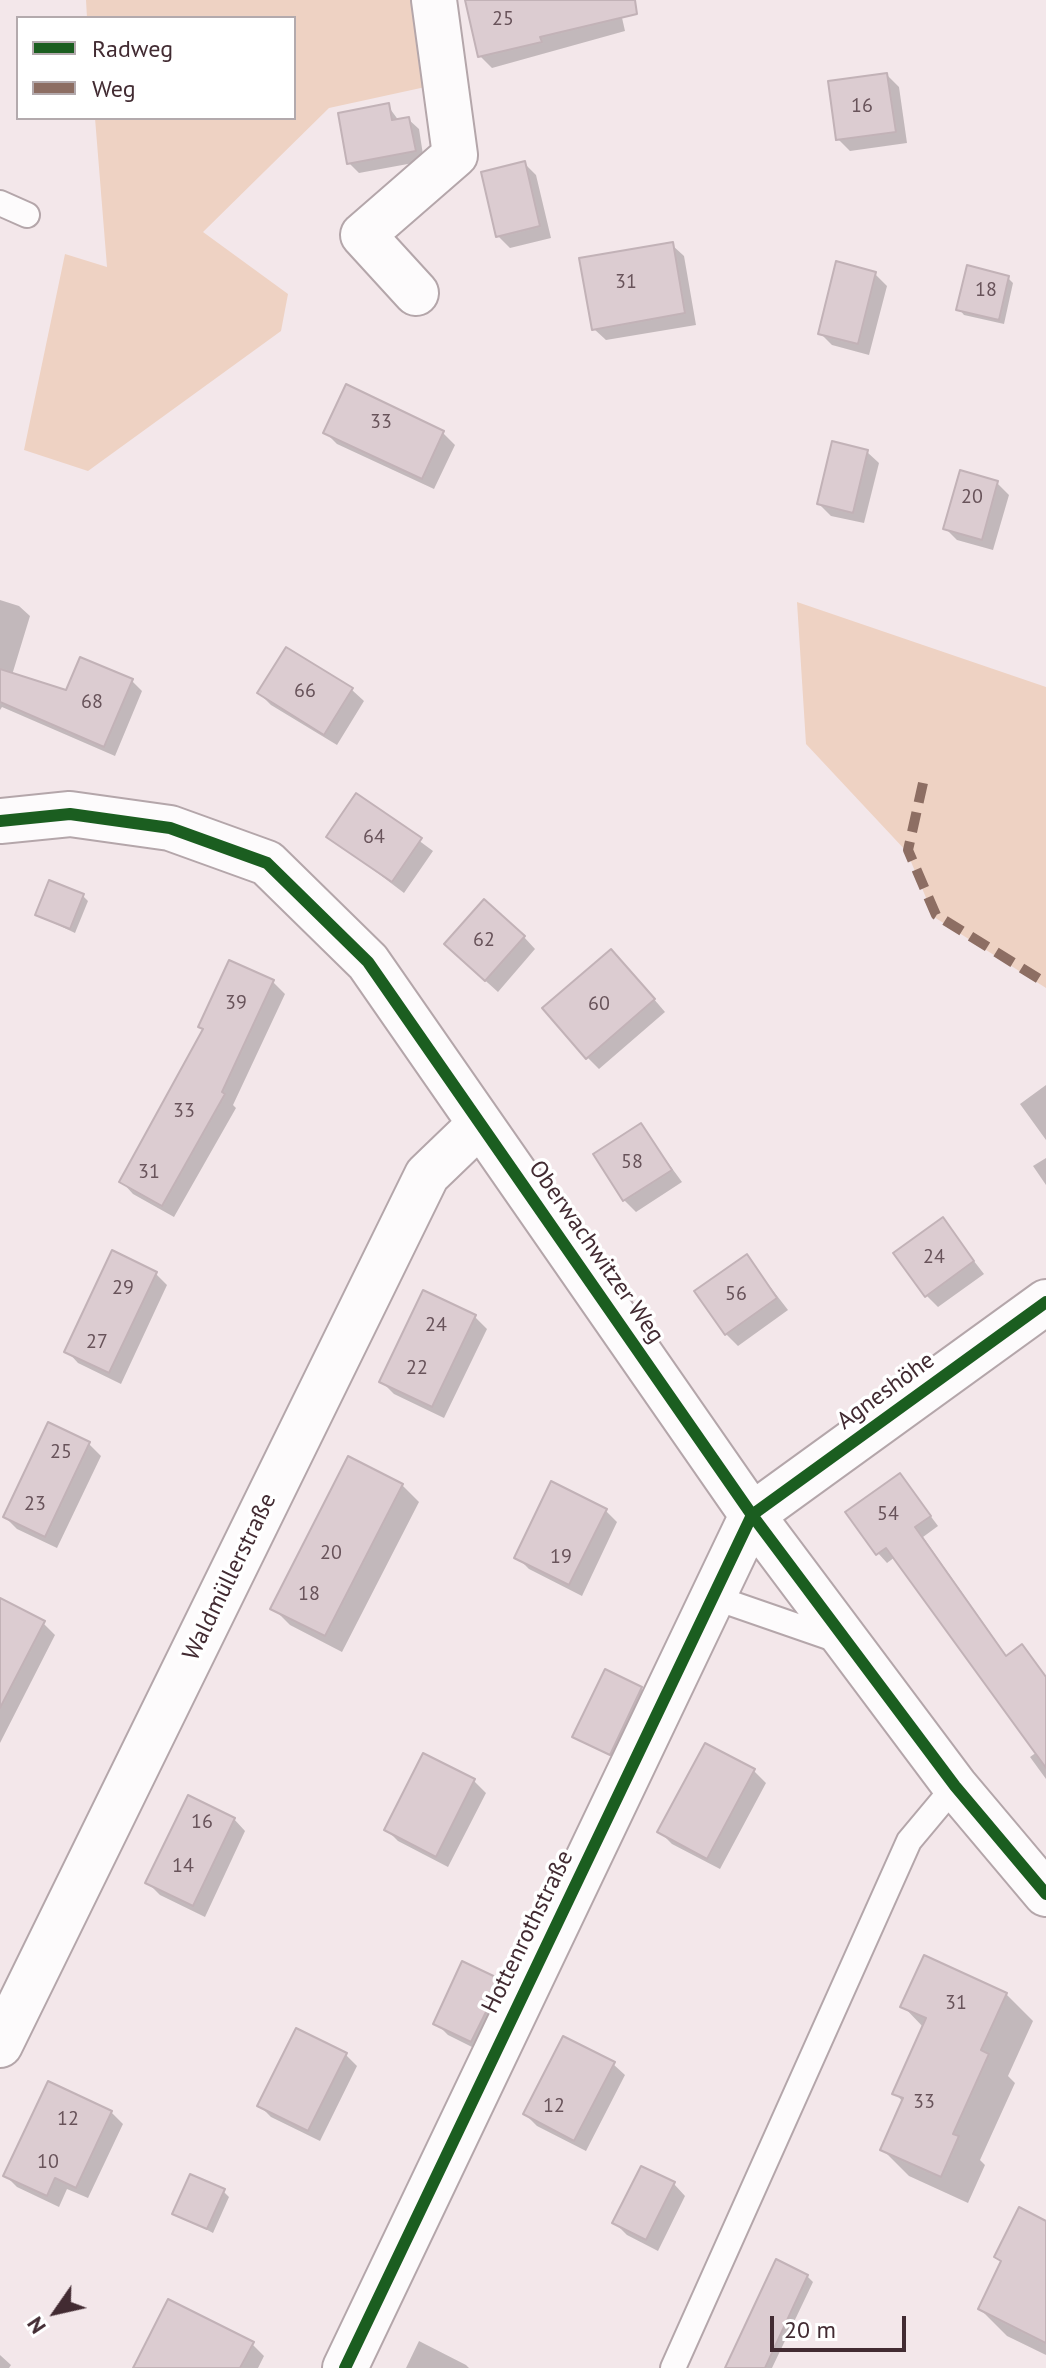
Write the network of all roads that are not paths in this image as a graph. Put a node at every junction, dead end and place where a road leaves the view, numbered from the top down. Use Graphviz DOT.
graph roads {
  1 [pos="434,0"];
  2 [pos="0,203"];
  3 [pos="27,215"];
  4 [pos="416,293"];
  5 [pos="0,821"];
  6 [pos="480,1124"];
  7 [pos="1046,1302"];
  8 [pos="752,1515"];
  9 [pos="713,1597"];
  10 [pos="849,1644"];
  11 [pos="955,1786"];
  12 [pos="1046,1894"];
  13 [pos="0,2045"];
  14 [pos="345,2368"];
  15 [pos="673,2368"];
  1 -- 4 [label="street"];
  2 -- 3 [label="lane"];
  5 -- 6 [label="street, Oberwachwitzer Weg"];
  6 -- 8 [label="street, Oberwachwitzer Weg"];
  6 -- 13 [label="street, Waldmüllerstraße"];
  7 -- 8 [label="street, Agneshöhe"];
  8 -- 9 [label="street, Hottenrothstraße"];
  8 -- 10 [label="street, Oberwachwitzer Weg"];
  9 -- 10 [label="lane"];
  9 -- 14 [label="street, Hottenrothstraße"];
  10 -- 11 [label="street, Oberwachwitzer Weg"];
  11 -- 12 [label="street, Oberwachwitzer Weg"];
  11 -- 15 [label="lane"];
}
